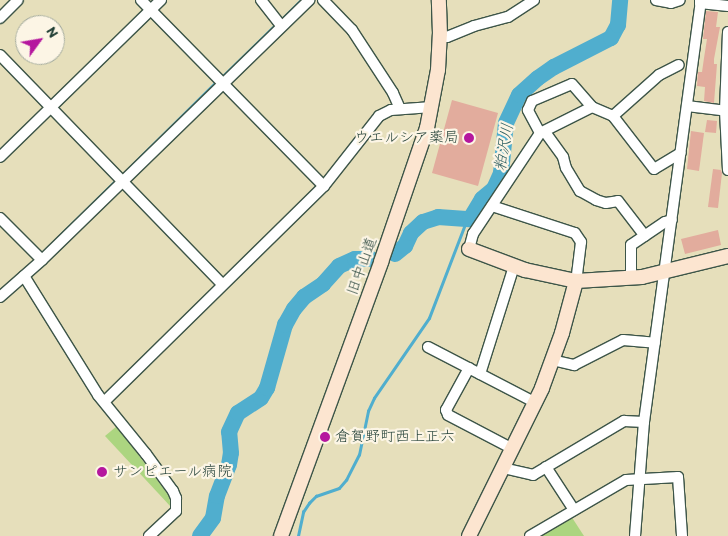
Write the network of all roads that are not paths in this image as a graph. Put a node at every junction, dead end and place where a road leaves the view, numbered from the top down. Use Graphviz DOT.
graph roads {
  1 [pos="18,0"];
  2 [pos="141,0"];
  3 [pos="161,0"];
  4 [pos="261,0"];
  5 [pos="309,0"];
  6 [pos="324,0"];
  7 [pos="439,0"];
  8 [pos="534,0"];
  9 [pos="656,0"];
  10 [pos="680,0"];
  11 [pos="700,1"];
  12 [pos="728,6"];
  13 [pos="151,10"];
  14 [pos="0,18"];
  15 [pos="281,26"];
  16 [pos="728,32"];
  17 [pos="440,36"];
  18 [pos="0,55"];
  19 [pos="679,65"];
  20 [pos="222,83"];
  21 [pos="432,106"];
  22 [pos="687,106"];
  23 [pos="592,107"];
  24 [pos="51,108"];
  25 [pos="400,109"];
  26 [pos="725,110"];
  27 [pos="612,116"];
  28 [pos="542,133"];
  29 [pos="681,152"];
  30 [pos="0,157"];
  31 [pos="728,170"];
  32 [pos="122,181"];
  33 [pos="324,186"];
  34 [pos="492,206"];
  35 [pos="0,218"];
  36 [pos="672,220"];
  37 [pos="645,236"];
  38 [pos="469,249"];
  39 [pos="728,256"];
  40 [pos="42,260"];
  41 [pos="514,266"];
  42 [pos="666,273"];
  43 [pos="24,276"];
  44 [pos="631,278"];
  45 [pos="576,281"];
  46 [pos="222,284"];
  47 [pos="0,297"];
  48 [pos="655,343"];
  49 [pos="428,347"];
  50 [pos="552,360"];
  51 [pos="469,368"];
  52 [pos="480,374"];
  53 [pos="105,402"];
  54 [pos="536,403"];
  55 [pos="644,422"];
  56 [pos="513,449"];
  57 [pos="546,467"];
  58 [pos="504,468"];
  59 [pos="641,479"];
  60 [pos="574,510"];
  61 [pos="149,536"];
  62 [pos="280,536"];
  63 [pos="469,536"];
  64 [pos="530,536"];
  65 [pos="635,536"];
  66 [pos="682,536"];
  1 -- 14 [label="street"];
  2 -- 13 [label="street"];
  3 -- 13 [label="street"];
  4 -- 15 [label="street"];
  5 -- 15 [label="street"];
  6 -- 25 [label="street"];
  7 -- 17 [label="main road, 旧中山道"];
  8 -- 17 [label="street"];
  9 -- 10 [label="street"];
  11 -- 12 [label="street"];
  11 -- 22 [label="street"];
  13 -- 20 [label="street"];
  13 -- 24 [label="street"];
  15 -- 20 [label="street"];
  16 -- 26 [label="street"];
  17 -- 21 [label="main road, 旧中山道"];
  18 -- 24 [label="street"];
  19 -- 27 [label="street"];
  20 -- 32 [label="street"];
  20 -- 33 [label="street"];
  21 -- 25 [label="street"];
  21 -- 62 [label="main road, 旧中山道"];
  22 -- 26 [label="street"];
  22 -- 29 [label="street"];
  23 -- 27 [label="street"];
  23 -- 28 [label="street"];
  23 -- 28 [label="street"];
  24 -- 30 [label="street"];
  24 -- 32 [label="street"];
  25 -- 33 [label="street"];
  26 -- 31 [label="street"];
  27 -- 29 [label="street"];
  28 -- 34 [label="street"];
  28 -- 37 [label="street"];
  29 -- 36 [label="street"];
  32 -- 40 [label="street"];
  32 -- 46 [label="street"];
  33 -- 46 [label="street"];
  34 -- 38 [label="street"];
  34 -- 45 [label="street"];
  35 -- 40 [label="street"];
  36 -- 37 [label="street"];
  36 -- 42 [label="street"];
  37 -- 44 [label="street"];
  38 -- 41 [label="main road"];
  39 -- 42 [label="main road"];
  40 -- 43 [label="street"];
  41 -- 45 [label="main road"];
  41 -- 52 [label="street"];
  42 -- 44 [label="main road"];
  42 -- 48 [label="street"];
  43 -- 47 [label="street"];
  43 -- 53 [label="street"];
  44 -- 45 [label="main road"];
  45 -- 50 [label="main road"];
  46 -- 53 [label="street"];
  48 -- 50 [label="street"];
  48 -- 55 [label="street"];
  49 -- 51 [label="street"];
  50 -- 54 [label="main road"];
  51 -- 52 [label="street"];
  51 -- 56 [label="street"];
  52 -- 54 [label="street"];
  53 -- 61 [label="street"];
  54 -- 56 [label="main road"];
  55 -- 57 [label="street"];
  55 -- 59 [label="street"];
  56 -- 58 [label="main road"];
  57 -- 58 [label="street"];
  57 -- 60 [label="street"];
  58 -- 63 [label="main road"];
  59 -- 60 [label="street"];
  59 -- 65 [label="street"];
  59 -- 66 [label="street"];
  60 -- 64 [label="street"];
}
